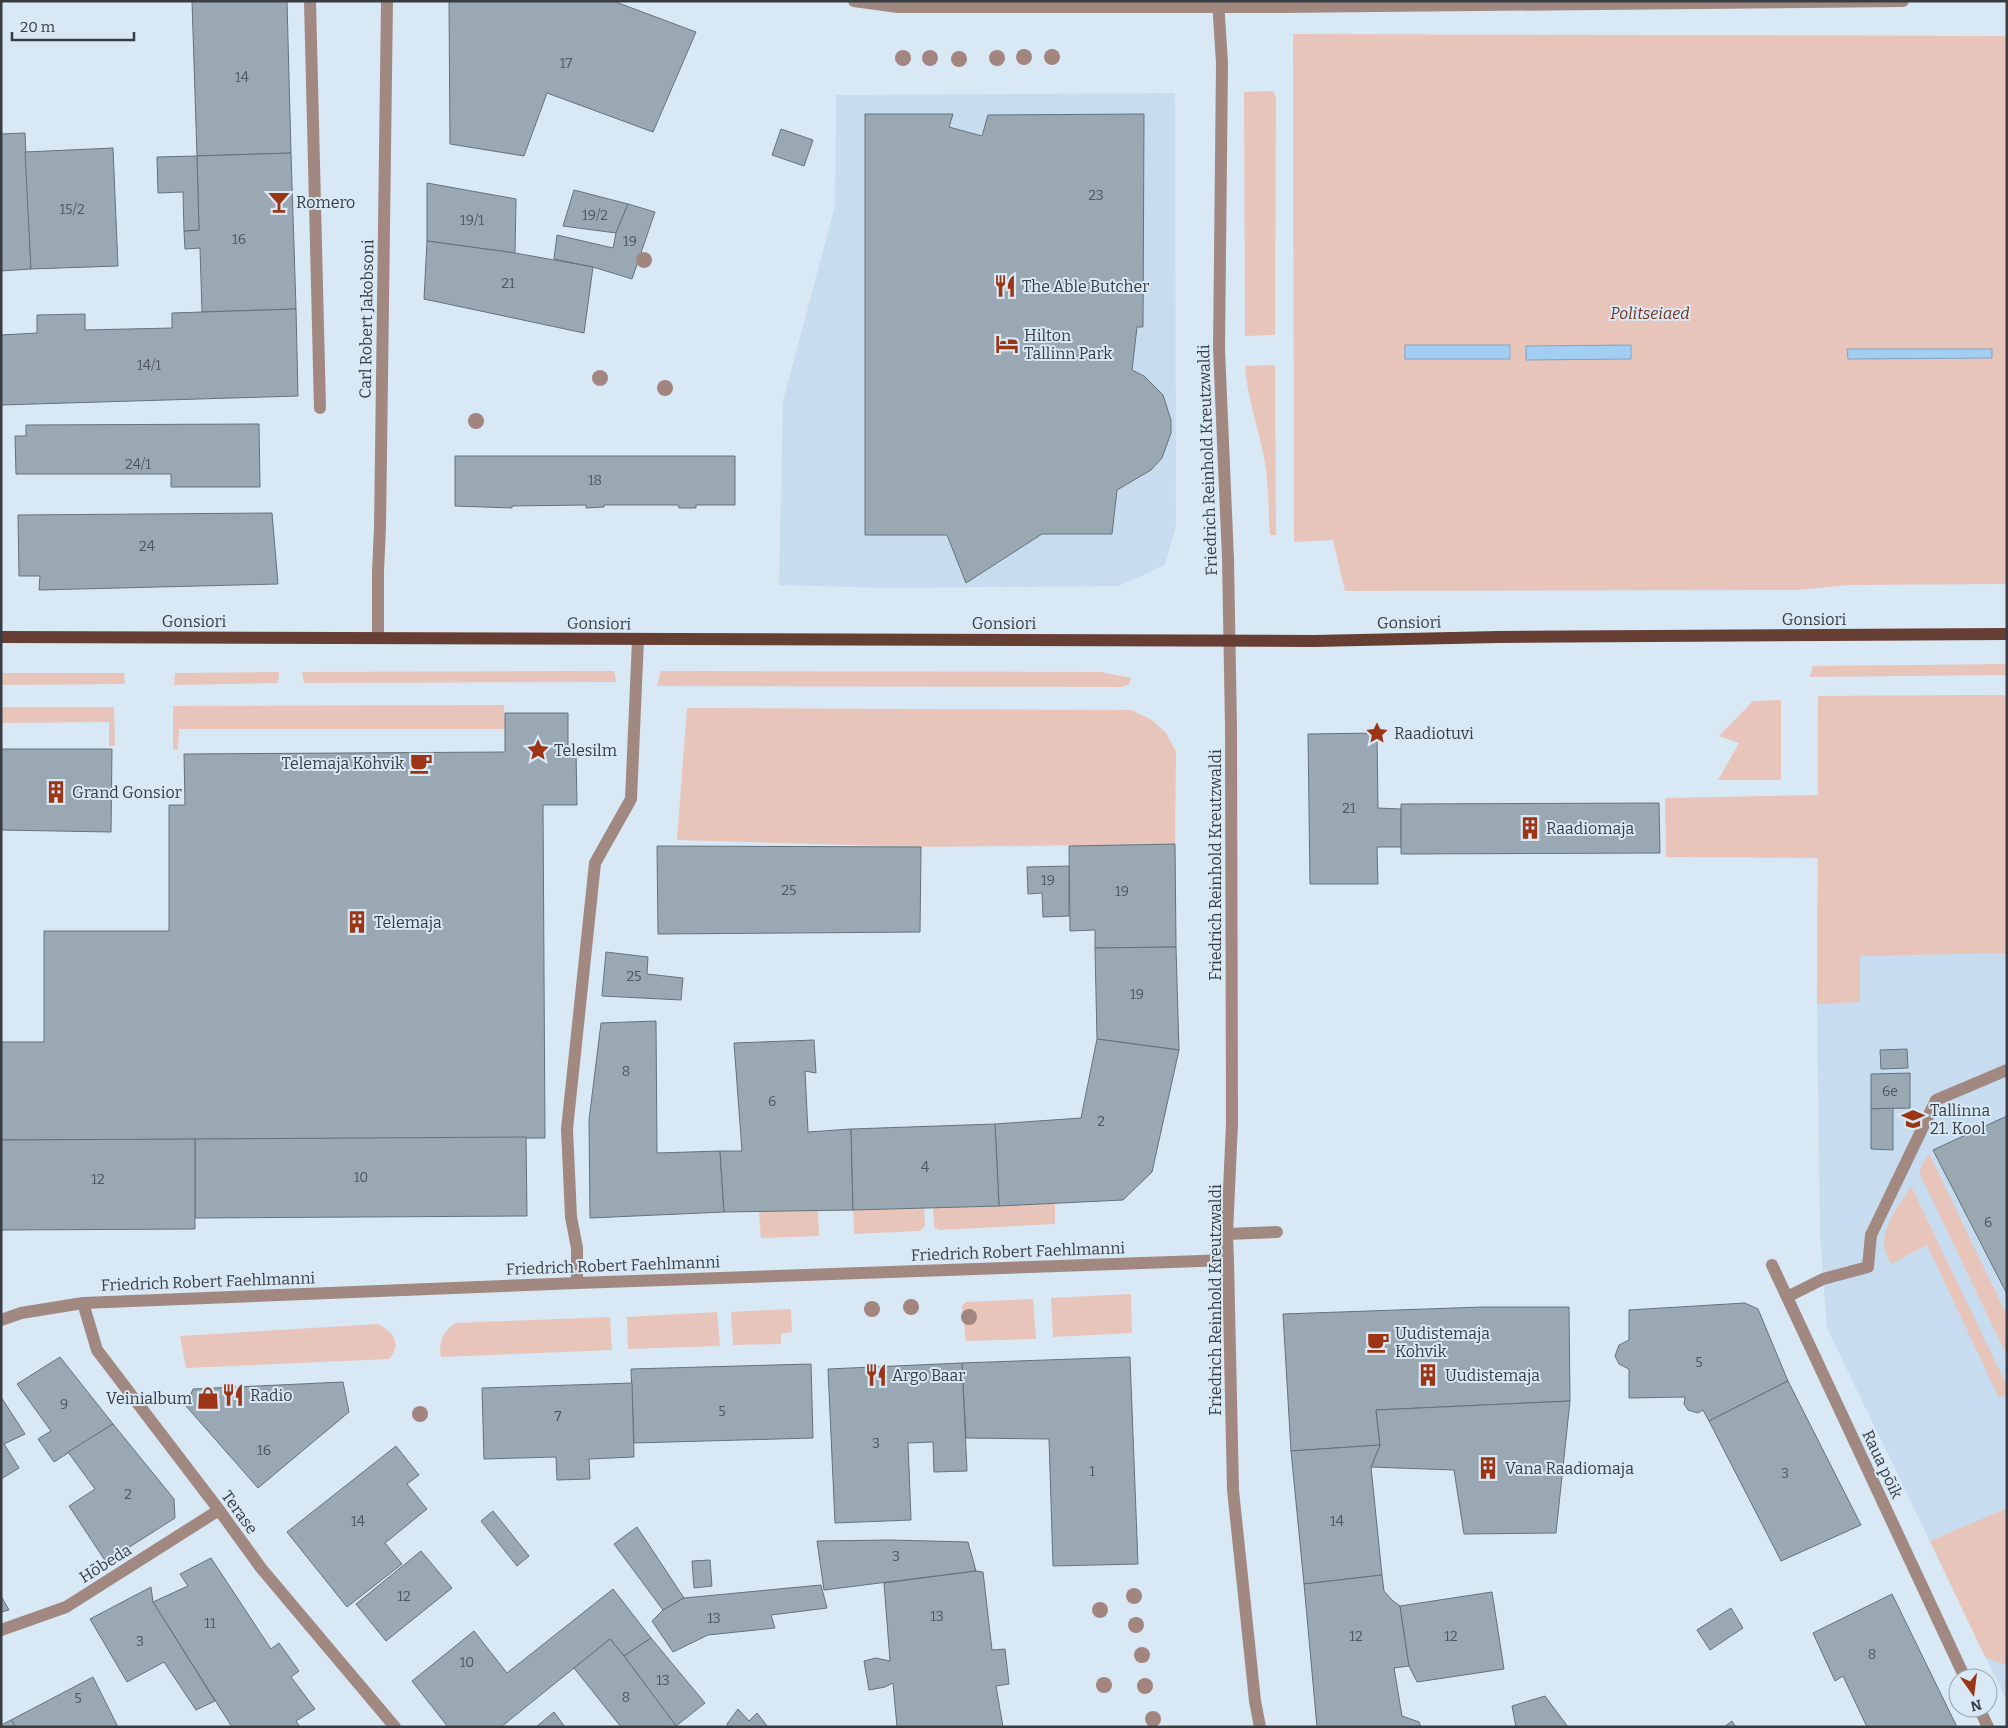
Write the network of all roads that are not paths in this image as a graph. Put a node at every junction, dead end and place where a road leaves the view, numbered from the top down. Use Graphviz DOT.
graph roads {
  1 [pos="310,1"];
  2 [pos="387,1"];
  3 [pos="854,1"];
  4 [pos="1903,1"];
  5 [pos="1218,4"];
  6 [pos="320,408"];
  7 [pos="2007,634"];
  8 [pos="1,637"];
  9 [pos="378,637"];
  10 [pos="638,640"];
  11 [pos="1229,641"];
  12 [pos="2007,1070"];
  13 [pos="1276,1232"];
  14 [pos="1227,1234"];
  15 [pos="1228,1260"];
  16 [pos="1772,1265"];
  17 [pos="577,1282"];
  18 [pos="1787,1297"];
  19 [pos="83,1303"];
  20 [pos="1,1320"];
  21 [pos="219,1510"];
  22 [pos="1,1630"];
  23 [pos="1960,1668"];
  24 [pos="395,1727"];
  25 [pos="1260,1727"];
  1 -- 6 [label="street"];
  2 -- 9 [label="street, Carl Robert Jakobsoni"];
  3 -- 5 [label="street"];
  4 -- 5 [label="street"];
  5 -- 11 [label="street, Friedrich Reinhold Kreutzwaldi"];
  7 -- 11 [label="main road, Gonsiori"];
  8 -- 9 [label="main road, Gonsiori"];
  9 -- 10 [label="main road, Gonsiori"];
  10 -- 11 [label="main road, Gonsiori"];
  10 -- 17 [label="street"];
  11 -- 14 [label="street, Friedrich Reinhold Kreutzwaldi"];
  12 -- 18 [label="street"];
  13 -- 14 [label="street"];
  14 -- 15 [label="street, Friedrich Reinhold Kreutzwaldi"];
  15 -- 17 [label="street, Friedrich Robert Faehlmanni"];
  15 -- 25 [label="street, Friedrich Reinhold Kreutzwaldi"];
  16 -- 18 [label="street, Raua põik"];
  17 -- 19 [label="street, Friedrich Robert Faehlmanni"];
  18 -- 23 [label="street, Raua põik"];
  19 -- 20 [label="street, Friedrich Robert Faehlmanni"];
  19 -- 21 [label="street, Terase"];
  21 -- 22 [label="street, Hõbeda"];
  21 -- 24 [label="street, Terase"];
}
